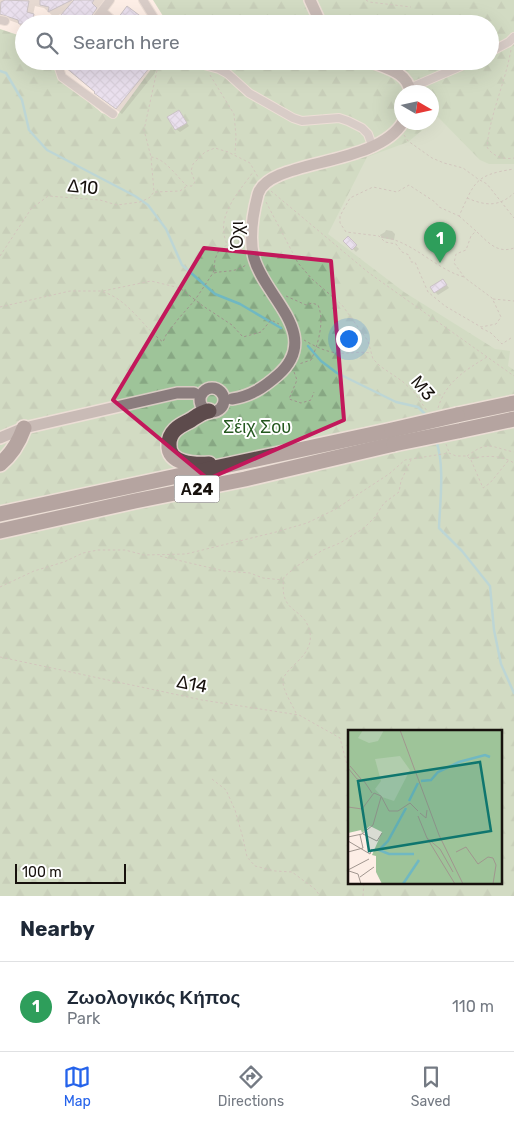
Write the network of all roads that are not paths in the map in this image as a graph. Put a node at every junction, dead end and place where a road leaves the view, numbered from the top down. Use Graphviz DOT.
graph roads {
  1 [pos="110,0"];
  2 [pos="143,0"];
  3 [pos="310,0"];
  4 [pos="102,11"];
  5 [pos="99,15"];
  6 [pos="107,15"];
  7 [pos="152,15"];
  8 [pos="317,15"];
  9 [pos="513,41"];
  10 [pos="499,47"];
  11 [pos="59,70"];
  12 [pos="221,70"];
  13 [pos="388,70"];
  14 [pos="453,70"];
  15 [pos="409,85"];
  16 [pos="421,85"];
  17 [pos="113,114"];
  18 [pos="397,130"];
  19 [pos="373,148"];
  20 [pos="212,399"];
  21 [pos="514,403"];
  22 [pos="514,419"];
  23 [pos="24,428"];
  24 [pos="393,437"];
  25 [pos="0,438"];
  26 [pos="0,464"];
  27 [pos="240,464"];
  28 [pos="0,514"];
  29 [pos="0,531"];
  1 -- 4 [label="street"];
  2 -- 7 [label="street"];
  3 -- 8 [label="main road"];
  4 -- 5 [label="street"];
  4 -- 6 [label="street"];
  9 -- 10 [label="street"];
  11 -- 17 [label="street"];
  12 -- 19 [label="street"];
  13 -- 15 [label="main road"];
  14 -- 16 [label="street"];
  18 -- 19 [label="main road"];
  19 -- 20 [label="main road, Όχι"];
  20 -- 23 [label="main road, Όχι"];
  20 -- 27 [label="highway"];
  21 -- 24 [label="highway, Α24, bridge"];
  22 -- 24 [label="highway, Α24, bridge"];
  23 -- 25 [label="main road, Όχι"];
  23 -- 26 [label="highway"];
  24 -- 27 [label="highway, Α24"];
  24 -- 29 [label="highway, Α24"];
  27 -- 28 [label="highway, Α24"];
}
